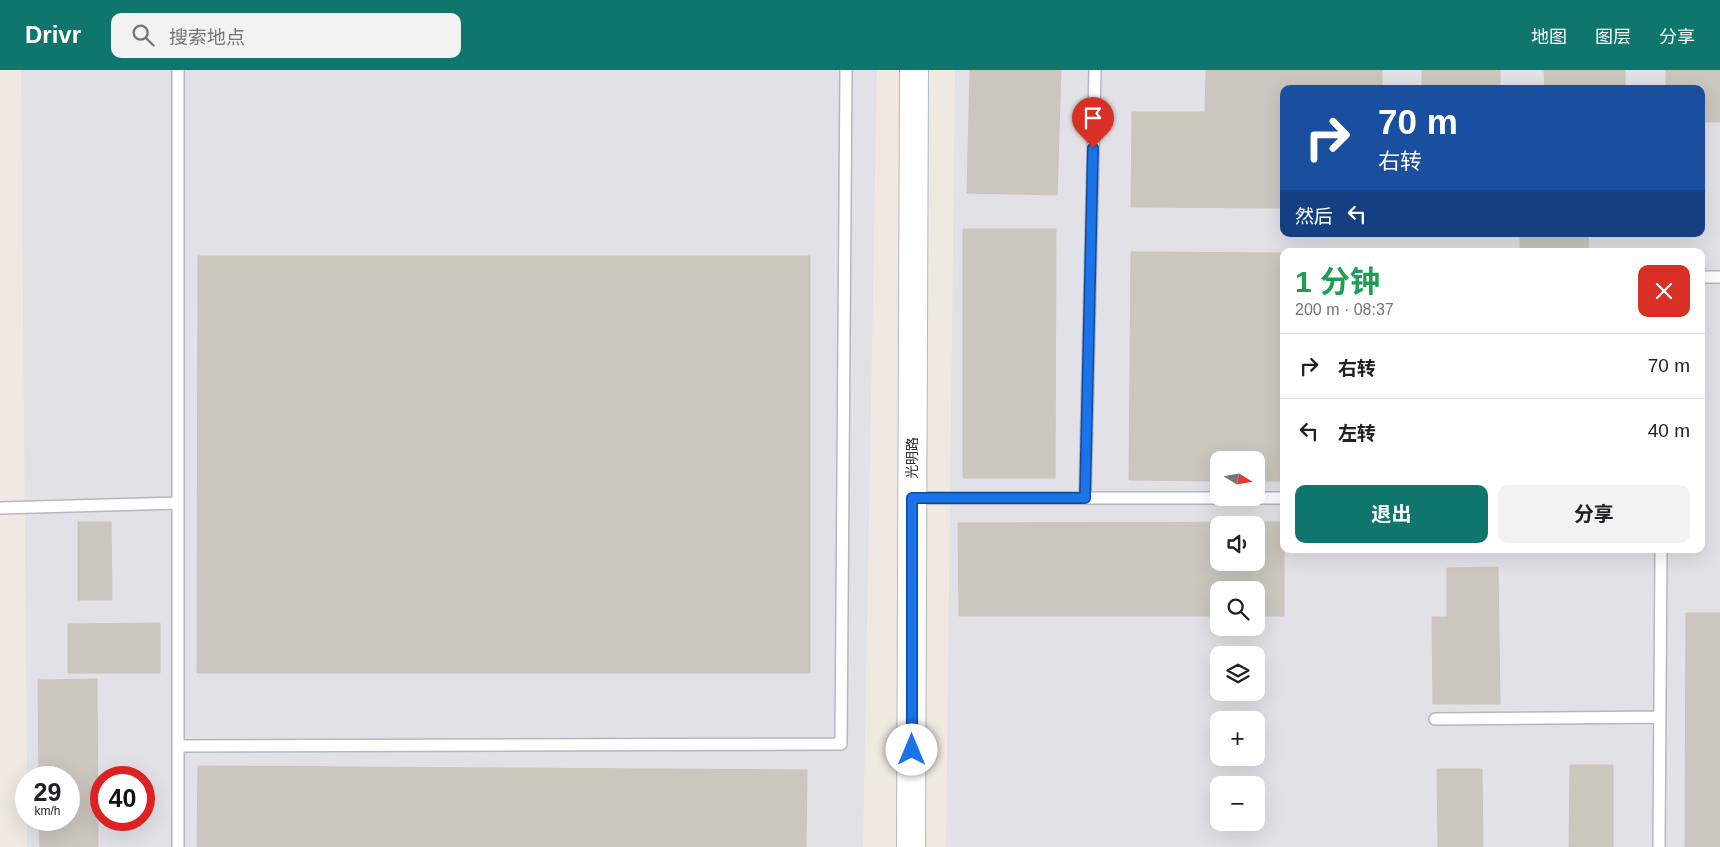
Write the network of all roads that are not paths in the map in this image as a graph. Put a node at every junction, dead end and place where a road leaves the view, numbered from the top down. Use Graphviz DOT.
graph roads {
  1 [pos="178,70"];
  2 [pos="846,70"];
  3 [pos="914,70"];
  4 [pos="1095,70"];
  5 [pos="1705,277"];
  6 [pos="1720,277"];
  7 [pos="912,498"];
  8 [pos="1085,498"];
  9 [pos="1280,498"];
  10 [pos="178,503"];
  11 [pos="0,508"];
  12 [pos="1661,553"];
  13 [pos="1660,717"];
  14 [pos="1434,718"];
  15 [pos="178,746"];
  16 [pos="178,847"];
  17 [pos="911,847"];
  18 [pos="1659,847"];
  1 -- 10 [label="lane"];
  2 -- 15 [label="lane"];
  3 -- 7 [label="street, 光明路"];
  4 -- 8 [label="lane"];
  5 -- 6 [label="lane"];
  7 -- 8 [label="lane"];
  7 -- 17 [label="street, 光明路"];
  8 -- 9 [label="lane"];
  10 -- 11 [label="lane"];
  10 -- 15 [label="lane"];
  12 -- 13 [label="lane"];
  13 -- 14 [label="lane"];
  13 -- 18 [label="lane"];
  15 -- 16 [label="lane"];
}
